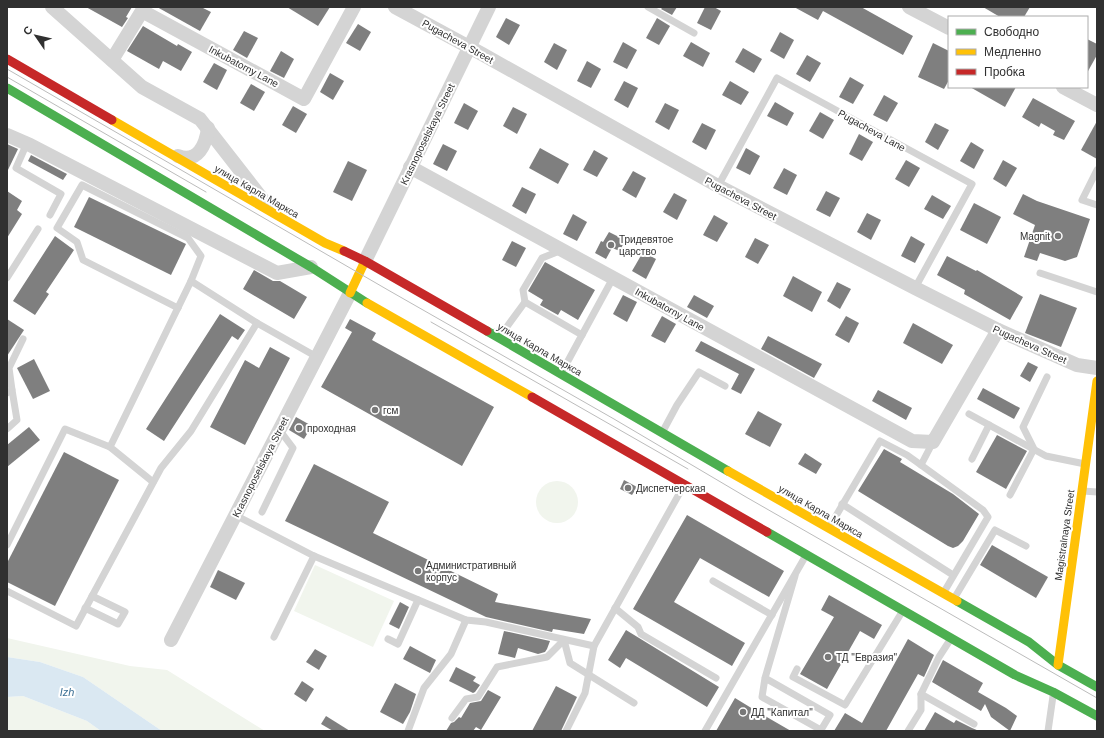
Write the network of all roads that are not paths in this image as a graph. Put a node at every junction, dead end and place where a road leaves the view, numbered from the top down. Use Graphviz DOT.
graph roads {
  1 [pos="52,7"];
  2 [pos="354,7"];
  3 [pos="395,7"];
  4 [pos="489,7"];
  5 [pos="648,7"];
  6 [pos="909,7"];
  7 [pos="948,27"];
  8 [pos="694,33"];
  9 [pos="470,47"];
  10 [pos="7,59"];
  11 [pos="112,60"];
  12 [pos="7,88"];
  13 [pos="1065,88"];
  14 [pos="1097,105"];
  15 [pos="208,128"];
  16 [pos="7,135"];
  17 [pos="28,144"];
  18 [pos="167,151"];
  19 [pos="410,167"];
  20 [pos="1097,170"];
  21 [pos="718,186"];
  22 [pos="1097,204"];
  23 [pos="274,213"];
  24 [pos="50,216"];
  25 [pos="38,230"];
  26 [pos="562,250"];
  27 [pos="365,261"];
  28 [pos="311,267"];
  29 [pos="1040,272"];
  30 [pos="7,278"];
  31 [pos="613,278"];
  32 [pos="191,281"];
  33 [pos="915,288"];
  34 [pos="1097,292"];
  35 [pos="350,293"];
  36 [pos="525,302"];
  37 [pos="178,308"];
  38 [pos="257,323"];
  39 [pos="998,330"];
  40 [pos="491,334"];
  41 [pos="582,335"];
  42 [pos="23,339"];
  43 [pos="317,357"];
  44 [pos="1097,368"];
  45 [pos="562,374"];
  46 [pos="1047,377"];
  47 [pos="1097,381"];
  48 [pos="725,386"];
  49 [pos="10,391"];
  50 [pos="969,414"];
  51 [pos="990,426"];
  52 [pos="7,429"];
  53 [pos="278,433"];
  54 [pos="662,433"];
  55 [pos="933,442"];
  56 [pos="110,447"];
  57 [pos="1034,449"];
  58 [pos="972,458"];
  59 [pos="1085,464"];
  60 [pos="921,465"];
  61 [pos="153,482"];
  62 [pos="684,485"];
  63 [pos="1082,491"];
  64 [pos="1097,492"];
  65 [pos="1010,495"];
  66 [pos="842,504"];
  67 [pos="262,512"];
  68 [pos="235,516"];
  69 [pos="829,528"];
  70 [pos="7,545"];
  71 [pos="1026,546"];
  72 [pos="314,556"];
  73 [pos="806,556"];
  74 [pos="953,575"];
  75 [pos="794,576"];
  76 [pos="713,581"];
  77 [pos="7,591"];
  78 [pos="943,594"];
  79 [pos="92,596"];
  80 [pos="954,599"];
  81 [pos="418,600"];
  82 [pos="85,608"];
  83 [pos="615,608"];
  84 [pos="903,610"];
  85 [pos="772,615"];
  86 [pos="466,620"];
  87 [pos="274,637"];
  88 [pos="388,639"];
  89 [pos="951,639"];
  90 [pos="171,640"];
  91 [pos="564,640"];
  92 [pos="594,646"];
  93 [pos="1058,665"];
  94 [pos="797,669"];
  95 [pos="589,675"];
  96 [pos="716,678"];
  97 [pos="766,678"];
  98 [pos="1097,687"];
  99 [pos="1054,692"];
  100 [pos="922,694"];
  101 [pos="634,703"];
  102 [pos="1097,716"];
  103 [pos="452,718"];
  104 [pos="974,724"];
  105 [pos="408,731"];
  106 [pos="566,731"];
  107 [pos="705,731"];
  108 [pos="908,731"];
  109 [pos="1048,731"];
  1 -- 11 [label="street"];
  2 -- 11 [label="street, Inkubatorny Lane"];
  3 -- 9 [label="street, Pugacheva Street"];
  4 -- 9 [label="street, Krasnoposelskaya Street"];
  5 -- 8 [label="lane"];
  6 -- 7 [label="street"];
  9 -- 19 [label="street, Krasnoposelskaya Street"];
  9 -- 21 [label="street, Pugacheva Street"];
  10 -- 18 [label="main road, улица Карла Маркса"];
  11 -- 15 [label="street"];
  12 -- 28 [label="main road"];
  13 -- 14 [label="street"];
  15 -- 18 [label="street"];
  15 -- 23 [label="street"];
  16 -- 17 [label="street"];
  17 -- 24 [label="lane"];
  17 -- 28 [label="street"];
  18 -- 23 [label="main road, улица Карла Маркса"];
  19 -- 26 [label="street, Inkubatorny Lane"];
  19 -- 27 [label="street, Krasnoposelskaya Street"];
  20 -- 22 [label="lane"];
  21 -- 33 [label="street, Pugacheva Street"];
  21 -- 33 [label="lane, Pugacheva Lane"];
  23 -- 27 [label="main road, улица Карла Маркса"];
  25 -- 30 [label="lane"];
  26 -- 31 [label="street, Inkubatorny Lane"];
  26 -- 36 [label="lane"];
  27 -- 35 [label="main road"];
  27 -- 40 [label="main road, улица Карла Маркса"];
  28 -- 35 [label="main road"];
  29 -- 34 [label="lane"];
  31 -- 41 [label="lane"];
  31 -- 55 [label="street, Inkubatorny Lane"];
  32 -- 37 [label="lane"];
  32 -- 37 [label="lane"];
  32 -- 38 [label="lane"];
  33 -- 39 [label="street, Pugacheva Street"];
  35 -- 43 [label="street, Krasnoposelskaya Street"];
  35 -- 62 [label="main road"];
  36 -- 40 [label="lane"];
  36 -- 41 [label="lane"];
  37 -- 56 [label="lane"];
  38 -- 43 [label="lane"];
  38 -- 61 [label="lane"];
  39 -- 44 [label="street, Pugacheva Street"];
  39 -- 55 [label="street"];
  40 -- 45 [label="main road, улица Карла Маркса"];
  41 -- 45 [label="lane"];
  42 -- 49 [label="lane"];
  43 -- 53 [label="street, Krasnoposelskaya Street"];
  45 -- 54 [label="main road, улица Карла Маркса"];
  46 -- 57 [label="lane"];
  47 -- 59 [label="main road, Magistralnaya Street"];
  48 -- 54 [label="lane"];
  49 -- 52 [label="lane"];
  50 -- 51 [label="lane"];
  51 -- 57 [label="lane"];
  51 -- 58 [label="lane"];
  53 -- 67 [label="lane"];
  53 -- 68 [label="street, Krasnoposelskaya Street"];
  54 -- 69 [label="main road, улица Карла Маркса"];
  55 -- 60 [label="lane"];
  56 -- 61 [label="lane"];
  56 -- 70 [label="lane"];
  57 -- 59 [label="lane"];
  57 -- 65 [label="lane"];
  59 -- 63 [label="main road, Magistralnaya Street"];
  60 -- 66 [label="lane"];
  60 -- 74 [label="lane"];
  61 -- 79 [label="lane"];
  62 -- 73 [label="main road"];
  62 -- 83 [label="lane"];
  63 -- 64 [label="lane"];
  63 -- 93 [label="main road, Magistralnaya Street"];
  66 -- 69 [label="lane"];
  66 -- 74 [label="lane"];
  68 -- 72 [label="lane"];
  68 -- 90 [label="street, Krasnoposelskaya Street"];
  69 -- 78 [label="main road, улица Карла Маркса"];
  71 -- 80 [label="lane"];
  72 -- 81 [label="lane"];
  72 -- 87 [label="lane"];
  73 -- 75 [label="lane"];
  73 -- 84 [label="main road"];
  74 -- 78 [label="lane"];
  75 -- 85 [label="lane"];
  75 -- 97 [label="lane"];
  76 -- 85 [label="lane"];
  77 -- 82 [label="lane"];
  78 -- 80 [label="main road, улица Карла Маркса"];
  79 -- 82 [label="lane"];
  79 -- 82 [label="lane"];
  80 -- 93 [label="main road, улица Карла Маркса"];
  81 -- 86 [label="lane"];
  81 -- 88 [label="lane"];
  83 -- 92 [label="lane"];
  83 -- 96 [label="lane"];
  84 -- 89 [label="main road"];
  84 -- 94 [label="lane"];
  85 -- 107 [label="lane"];
  86 -- 91 [label="lane"];
  86 -- 105 [label="lane"];
  89 -- 99 [label="main road"];
  89 -- 100 [label="lane"];
  91 -- 92 [label="lane"];
  91 -- 95 [label="lane"];
  91 -- 103 [label="lane"];
  92 -- 95 [label="lane"];
  93 -- 98 [label="main road, улица Карла Маркса"];
  93 -- 99 [label="main road, Magistralnaya Street"];
  95 -- 101 [label="lane"];
  95 -- 106 [label="lane"];
  97 -- 97 [label="lane"];
  99 -- 102 [label="main road"];
  99 -- 109 [label="lane"];
  100 -- 104 [label="lane"];
  100 -- 108 [label="lane"];
}
